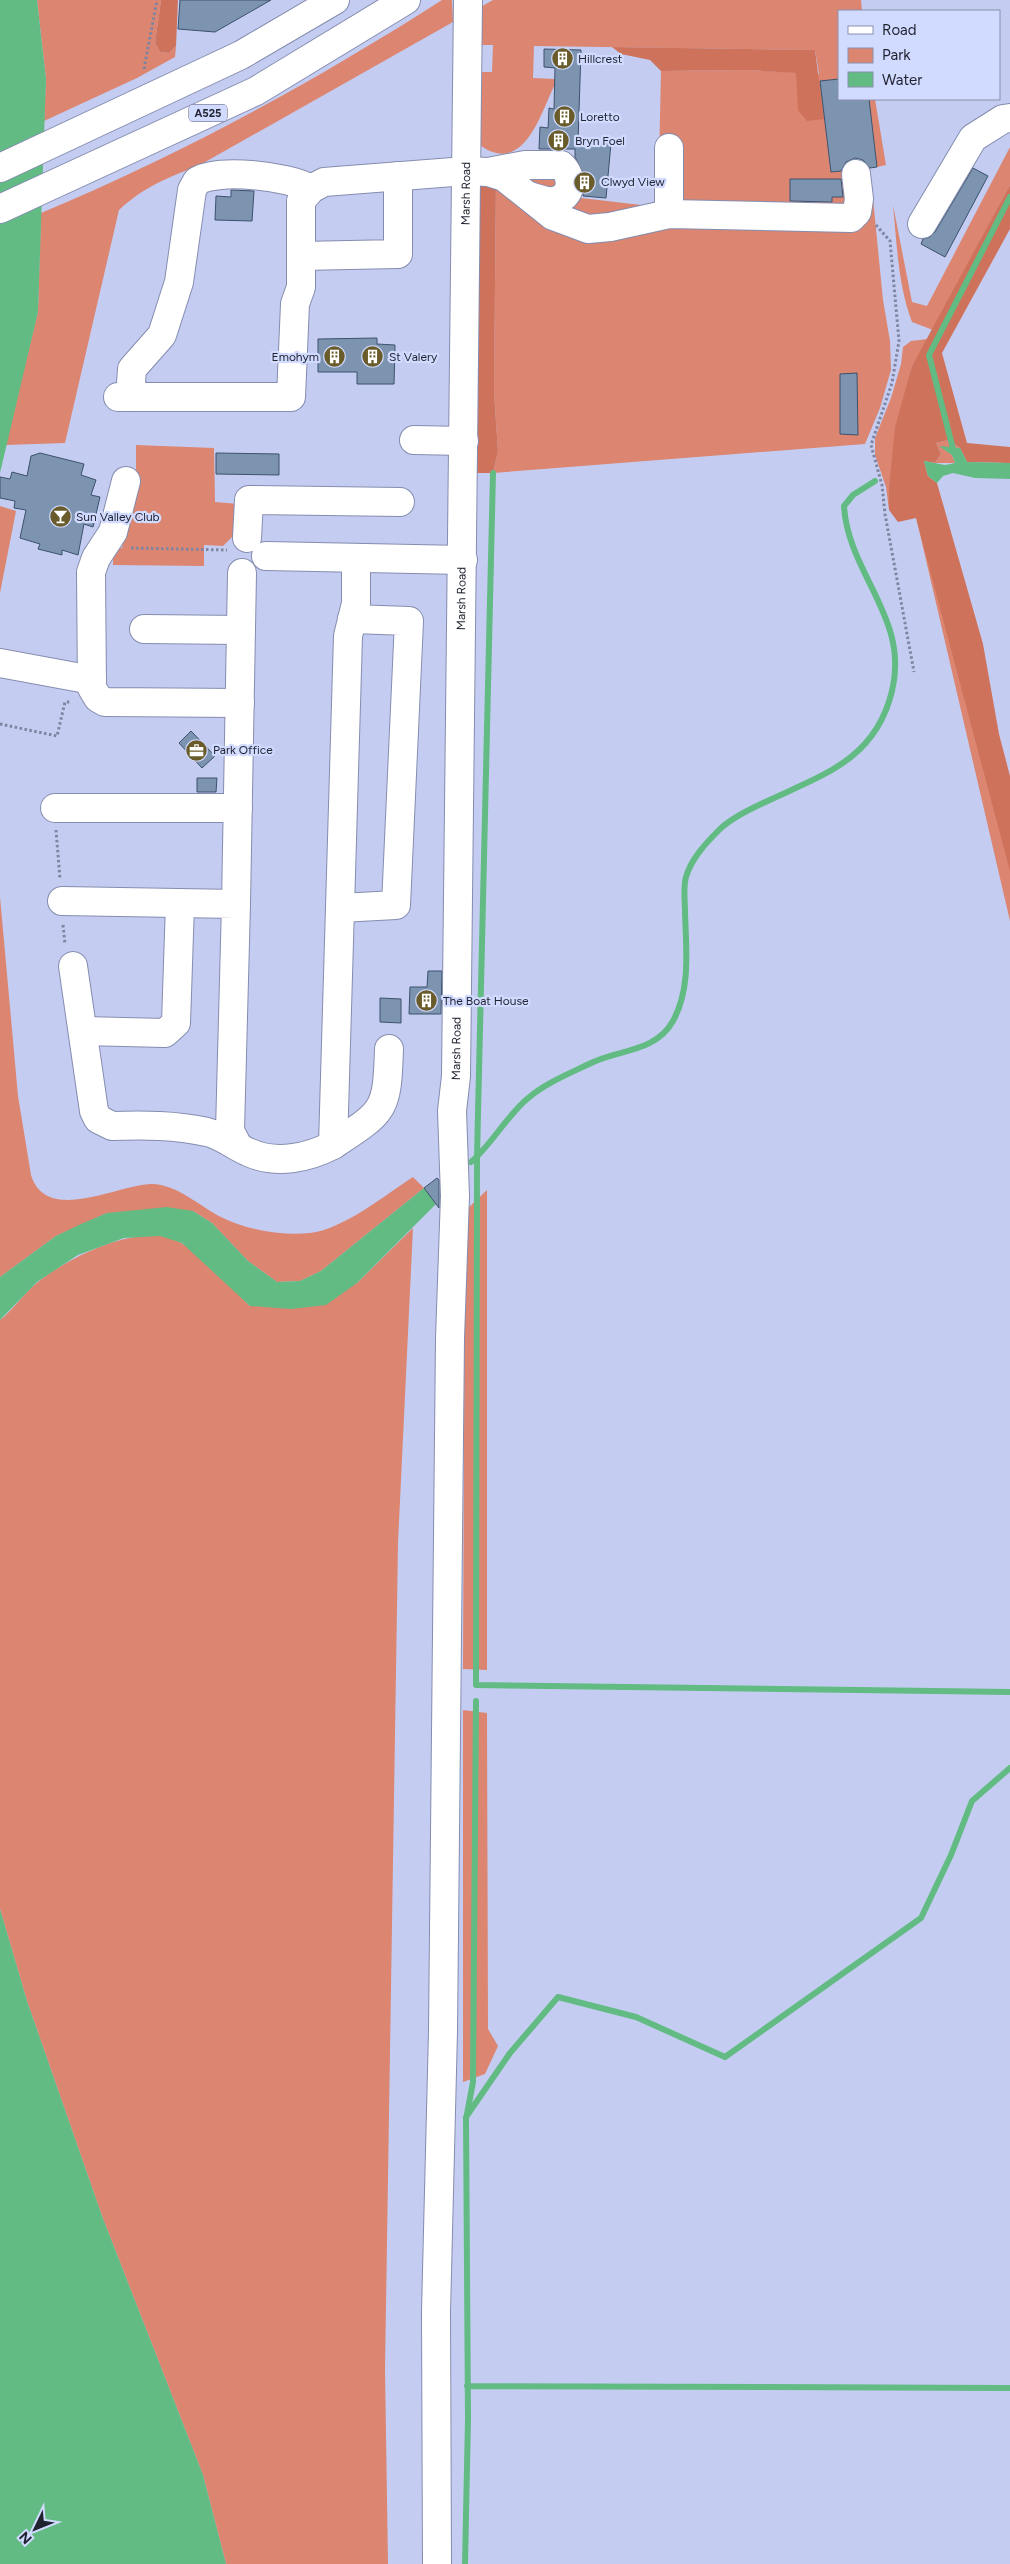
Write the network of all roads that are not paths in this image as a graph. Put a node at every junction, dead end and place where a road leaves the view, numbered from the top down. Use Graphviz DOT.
graph roads {
  1 [pos="335,0"];
  2 [pos="406,0"];
  3 [pos="468,0"];
  4 [pos="1010,118"];
  5 [pos="668,148"];
  6 [pos="0,168"];
  7 [pos="477,171"];
  8 [pos="856,174"];
  9 [pos="398,176"];
  10 [pos="312,189"];
  11 [pos="529,196"];
  12 [pos="0,209"];
  13 [pos="669,214"];
  14 [pos="922,224"];
  15 [pos="301,256"];
  16 [pos="414,440"];
  17 [pos="464,441"];
  18 [pos="126,481"];
  19 [pos="400,502"];
  20 [pos="246,554"];
  21 [pos="356,558"];
  22 [pos="463,560"];
  23 [pos="352,619"];
  24 [pos="144,629"];
  25 [pos="241,630"];
  26 [pos="0,663"];
  27 [pos="98,691"];
  28 [pos="240,703"];
  29 [pos="55,808"];
  30 [pos="238,808"];
  31 [pos="62,901"];
  32 [pos="180,904"];
  33 [pos="236,904"];
  34 [pos="340,908"];
  35 [pos="73,966"];
  36 [pos="83,1031"];
  37 [pos="390,1049"];
  38 [pos="333,1145"];
  39 [pos="238,1146"];
  40 [pos="437,2564"];
  1 -- 6 [label="street"];
  2 -- 12 [label="street, A525"];
  3 -- 7 [label="street, Marsh Road"];
  4 -- 14 [label="street"];
  5 -- 13 [label="street"];
  7 -- 9 [label="street"];
  7 -- 11 [label="street"];
  7 -- 11 [label="street"];
  7 -- 17 [label="street, Marsh Road"];
  8 -- 13 [label="street"];
  9 -- 10 [label="street"];
  9 -- 15 [label="street"];
  10 -- 15 [label="street"];
  10 -- 15 [label="street"];
  11 -- 13 [label="street"];
  16 -- 17 [label="street"];
  17 -- 22 [label="street, Marsh Road"];
  18 -- 27 [label="street"];
  19 -- 20 [label="street"];
  20 -- 21 [label="street"];
  20 -- 25 [label="street"];
  21 -- 22 [label="street"];
  21 -- 23 [label="street"];
  22 -- 40 [label="street, Marsh Road"];
  23 -- 34 [label="street"];
  23 -- 34 [label="street"];
  24 -- 25 [label="street"];
  25 -- 28 [label="street"];
  26 -- 27 [label="street"];
  27 -- 28 [label="street"];
  28 -- 30 [label="street"];
  29 -- 30 [label="street"];
  30 -- 33 [label="street"];
  31 -- 32 [label="street"];
  32 -- 33 [label="street"];
  32 -- 36 [label="street"];
  33 -- 39 [label="street"];
  34 -- 38 [label="street"];
  35 -- 36 [label="street"];
  36 -- 39 [label="street"];
  37 -- 38 [label="street"];
  38 -- 39 [label="street"];
}
